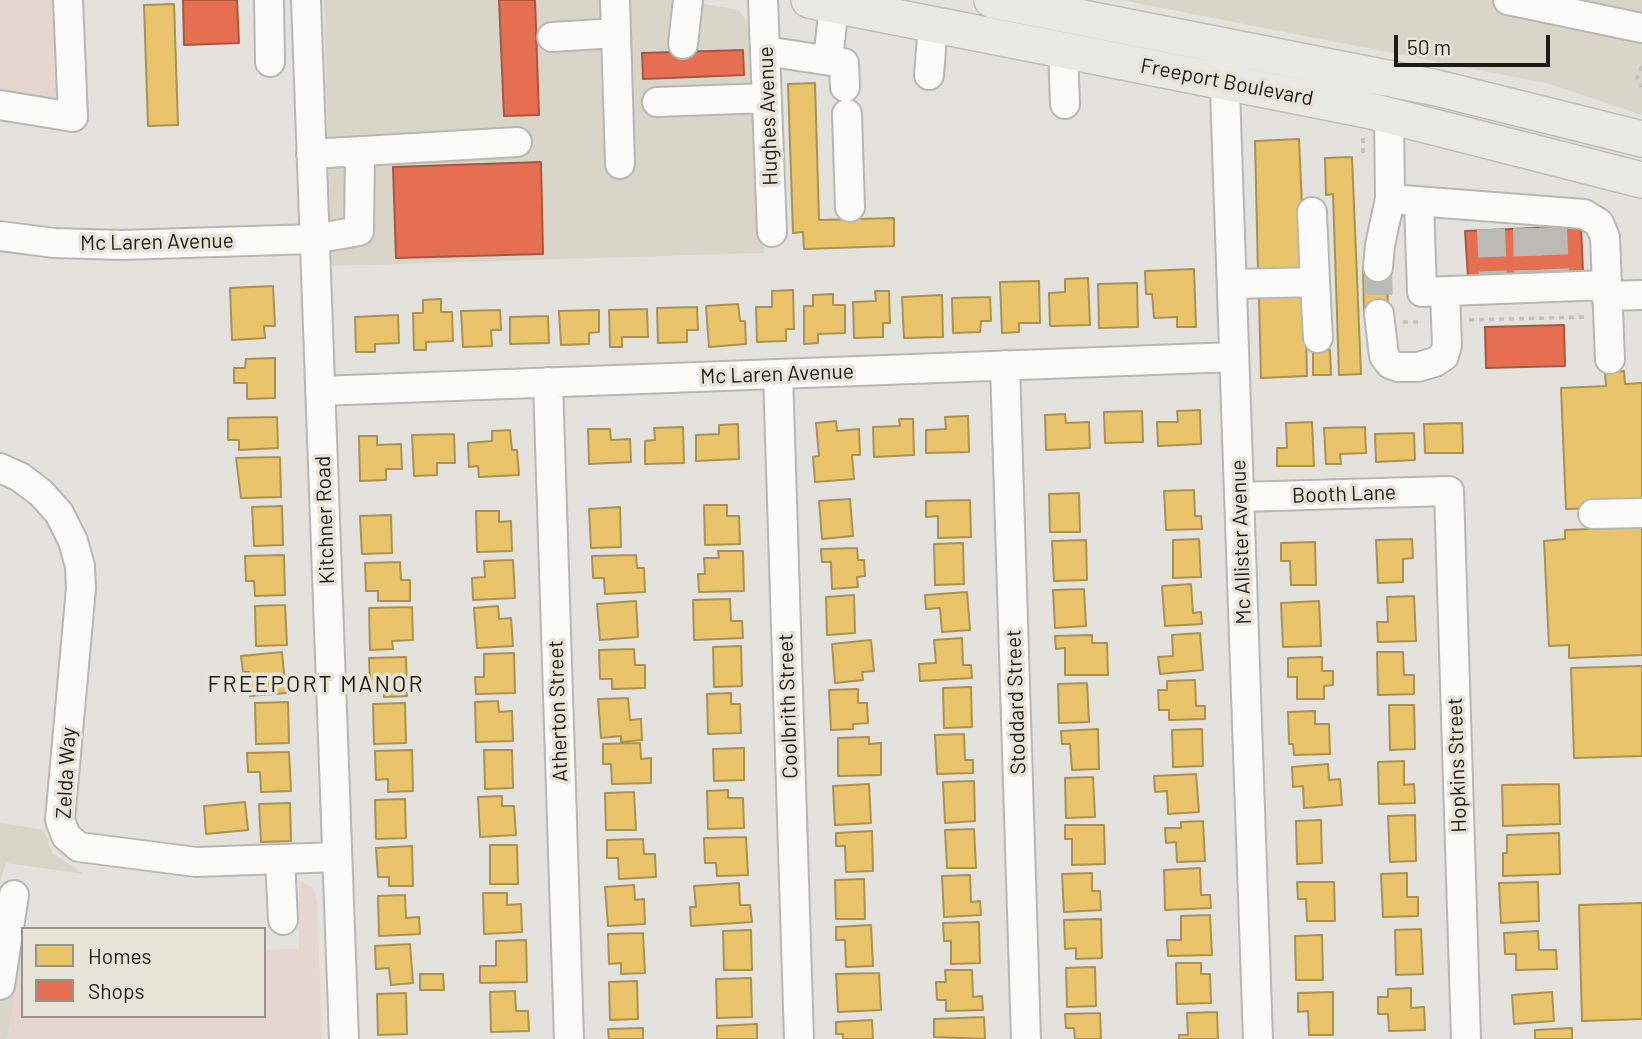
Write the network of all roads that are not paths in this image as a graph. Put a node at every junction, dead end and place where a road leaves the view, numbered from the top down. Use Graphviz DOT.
graph roads {
  1 [pos="68,0"];
  2 [pos="615,0"];
  3 [pos="688,0"];
  4 [pos="762,0"];
  5 [pos="992,0"];
  6 [pos="1508,0"];
  7 [pos="269,1"];
  8 [pos="306,1"];
  9 [pos="821,2"];
  10 [pos="1066,7"];
  11 [pos="933,24"];
  12 [pos="1642,28"];
  13 [pos="616,33"];
  14 [pos="552,37"];
  15 [pos="683,44"];
  16 [pos="1224,46"];
  17 [pos="1063,50"];
  18 [pos="765,51"];
  19 [pos="828,60"];
  20 [pos="270,62"];
  21 [pos="929,75"];
  22 [pos="1225,81"];
  23 [pos="767,98"];
  24 [pos="657,102"];
  25 [pos="0,104"];
  26 [pos="1065,104"];
  27 [pos="1389,116"];
  28 [pos="1642,139"];
  29 [pos="517,142"];
  30 [pos="360,151"];
  31 [pos="312,154"];
  32 [pos="620,164"];
  33 [pos="1642,180"];
  34 [pos="1390,199"];
  35 [pos="1419,202"];
  36 [pos="850,207"];
  37 [pos="1312,212"];
  38 [pos="772,232"];
  39 [pos="0,236"];
  40 [pos="314,239"];
  41 [pos="1378,267"];
  42 [pos="1315,282"];
  43 [pos="1232,284"];
  44 [pos="1606,290"];
  45 [pos="1445,292"];
  46 [pos="1642,295"];
  47 [pos="1379,314"];
  48 [pos="1318,338"];
  49 [pos="1234,357"];
  50 [pos="1610,359"];
  51 [pos="1005,365"];
  52 [pos="778,374"];
  53 [pos="548,382"];
  54 [pos="320,391"];
  55 [pos="0,468"];
  56 [pos="1449,491"];
  57 [pos="1239,497"];
  58 [pos="1642,513"];
  59 [pos="1593,514"];
  60 [pos="337,856"];
  61 [pos="280,859"];
  62 [pos="14,895"];
  63 [pos="283,920"];
  64 [pos="0,985"];
  65 [pos="344,1039"];
  66 [pos="569,1039"];
  67 [pos="799,1039"];
  68 [pos="1026,1039"];
  69 [pos="1258,1039"];
  70 [pos="1466,1039"];
  1 -- 25 [label="street"];
  2 -- 13 [label="street"];
  3 -- 15 [label="street"];
  4 -- 18 [label="street, Hughes Avenue"];
  5 -- 10 [label="main road, Freeport Boulevard"];
  6 -- 12 [label="street"];
  7 -- 8 [label="street"];
  7 -- 20 [label="street"];
  8 -- 31 [label="street, Kitchner Road"];
  9 -- 11 [label="main road, Freeport Boulevard"];
  9 -- 19 [label="street"];
  10 -- 16 [label="main road, Freeport Boulevard"];
  11 -- 17 [label="main road, Freeport Boulevard"];
  11 -- 21 [label="street"];
  13 -- 14 [label="street"];
  13 -- 32 [label="street"];
  16 -- 22 [label="street, Mc Allister Avenue"];
  16 -- 28 [label="main road, Freeport Boulevard"];
  17 -- 22 [label="main road, Freeport Boulevard"];
  17 -- 26 [label="street"];
  18 -- 19 [label="street"];
  18 -- 23 [label="street, Hughes Avenue"];
  19 -- 36 [label="street"];
  22 -- 27 [label="main road, Freeport Boulevard"];
  22 -- 43 [label="street, Mc Allister Avenue"];
  23 -- 24 [label="street"];
  23 -- 38 [label="street, Hughes Avenue"];
  27 -- 33 [label="main road, Freeport Boulevard"];
  27 -- 34 [label="street"];
  29 -- 30 [label="street"];
  30 -- 31 [label="street"];
  30 -- 40 [label="street, Mc Laren Avenue"];
  31 -- 40 [label="street, Kitchner Road"];
  34 -- 35 [label="street"];
  34 -- 41 [label="street"];
  35 -- 44 [label="street"];
  35 -- 45 [label="street"];
  37 -- 42 [label="street"];
  39 -- 40 [label="street, Mc Laren Avenue"];
  40 -- 54 [label="street, Kitchner Road"];
  42 -- 43 [label="street"];
  42 -- 48 [label="street"];
  43 -- 49 [label="street, Mc Allister Avenue"];
  44 -- 45 [label="street"];
  44 -- 46 [label="street"];
  44 -- 50 [label="street"];
  45 -- 47 [label="street"];
  49 -- 51 [label="street, Mc Laren Avenue"];
  49 -- 57 [label="street, Mc Allister Avenue"];
  51 -- 52 [label="street, Mc Laren Avenue"];
  51 -- 68 [label="street, Stoddard Street"];
  52 -- 53 [label="street, Mc Laren Avenue"];
  52 -- 67 [label="street, Coolbrith Street"];
  53 -- 54 [label="street, Mc Laren Avenue"];
  53 -- 66 [label="street, Atherton Street"];
  54 -- 60 [label="street, Kitchner Road"];
  55 -- 61 [label="street, Zelda Way"];
  56 -- 57 [label="street, Booth Lane"];
  56 -- 70 [label="street, Hopkins Street"];
  57 -- 69 [label="street, Mc Allister Avenue"];
  58 -- 59 [label="street"];
  60 -- 61 [label="street, Zelda Way"];
  60 -- 65 [label="street, Kitchner Road"];
  61 -- 63 [label="street"];
  62 -- 64 [label="street"];
}
